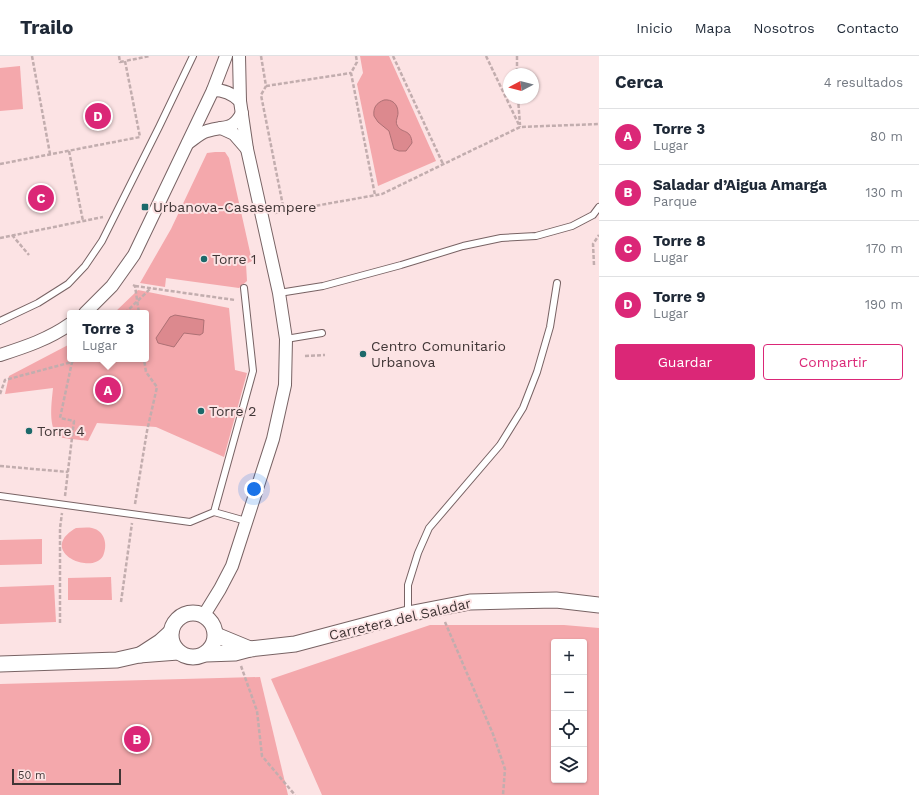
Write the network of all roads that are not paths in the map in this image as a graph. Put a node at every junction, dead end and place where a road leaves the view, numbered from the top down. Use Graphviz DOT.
graph roads {
  1 [pos="193,56"];
  2 [pos="226,56"];
  3 [pos="239,56"];
  4 [pos="213,90"];
  5 [pos="241,107"];
  6 [pos="221,128"];
  7 [pos="188,143"];
  8 [pos="247,149"];
  9 [pos="599,207"];
  10 [pos="557,283"];
  11 [pos="244,288"];
  12 [pos="279,293"];
  13 [pos="88,310"];
  14 [pos="0,321"];
  15 [pos="67,326"];
  16 [pos="322,333"];
  17 [pos="286,339"];
  18 [pos="0,354"];
  19 [pos="0,496"];
  20 [pos="214,512"];
  21 [pos="246,521"];
  22 [pos="599,605"];
  23 [pos="408,614"];
  24 [pos="204,615"];
  25 [pos="170,632"];
  26 [pos="216,634"];
  27 [pos="250,649"];
  28 [pos="178,652"];
  29 [pos="206,654"];
  30 [pos="139,655"];
  31 [pos="0,664"];
  1 -- 14 [label="lane"];
  2 -- 4 [label="street"];
  3 -- 5 [label="street"];
  4 -- 5 [label="street"];
  4 -- 7 [label="street"];
  5 -- 6 [label="street"];
  5 -- 8 [label="street"];
  6 -- 7 [label="street"];
  6 -- 8 [label="street"];
  7 -- 13 [label="street"];
  8 -- 12 [label="street"];
  9 -- 12 [label="lane"];
  10 -- 23 [label="lane"];
  11 -- 20 [label="lane"];
  12 -- 17 [label="street"];
  15 -- 18 [label="street"];
  16 -- 17 [label="lane"];
  17 -- 21 [label="street"];
  19 -- 20 [label="lane"];
  20 -- 21 [label="lane"];
  21 -- 24 [label="street"];
  22 -- 23 [label="street, Carretera del Saladar"];
  23 -- 27 [label="street, Carretera del Saladar"];
  24 -- 25 [label="street"];
  24 -- 26 [label="street"];
  25 -- 28 [label="street"];
  25 -- 30 [label="street"];
  26 -- 27 [label="street"];
  26 -- 29 [label="street"];
  27 -- 29 [label="street, Carretera del Saladar"];
  28 -- 29 [label="street"];
  28 -- 30 [label="street"];
  30 -- 31 [label="street"];
}
